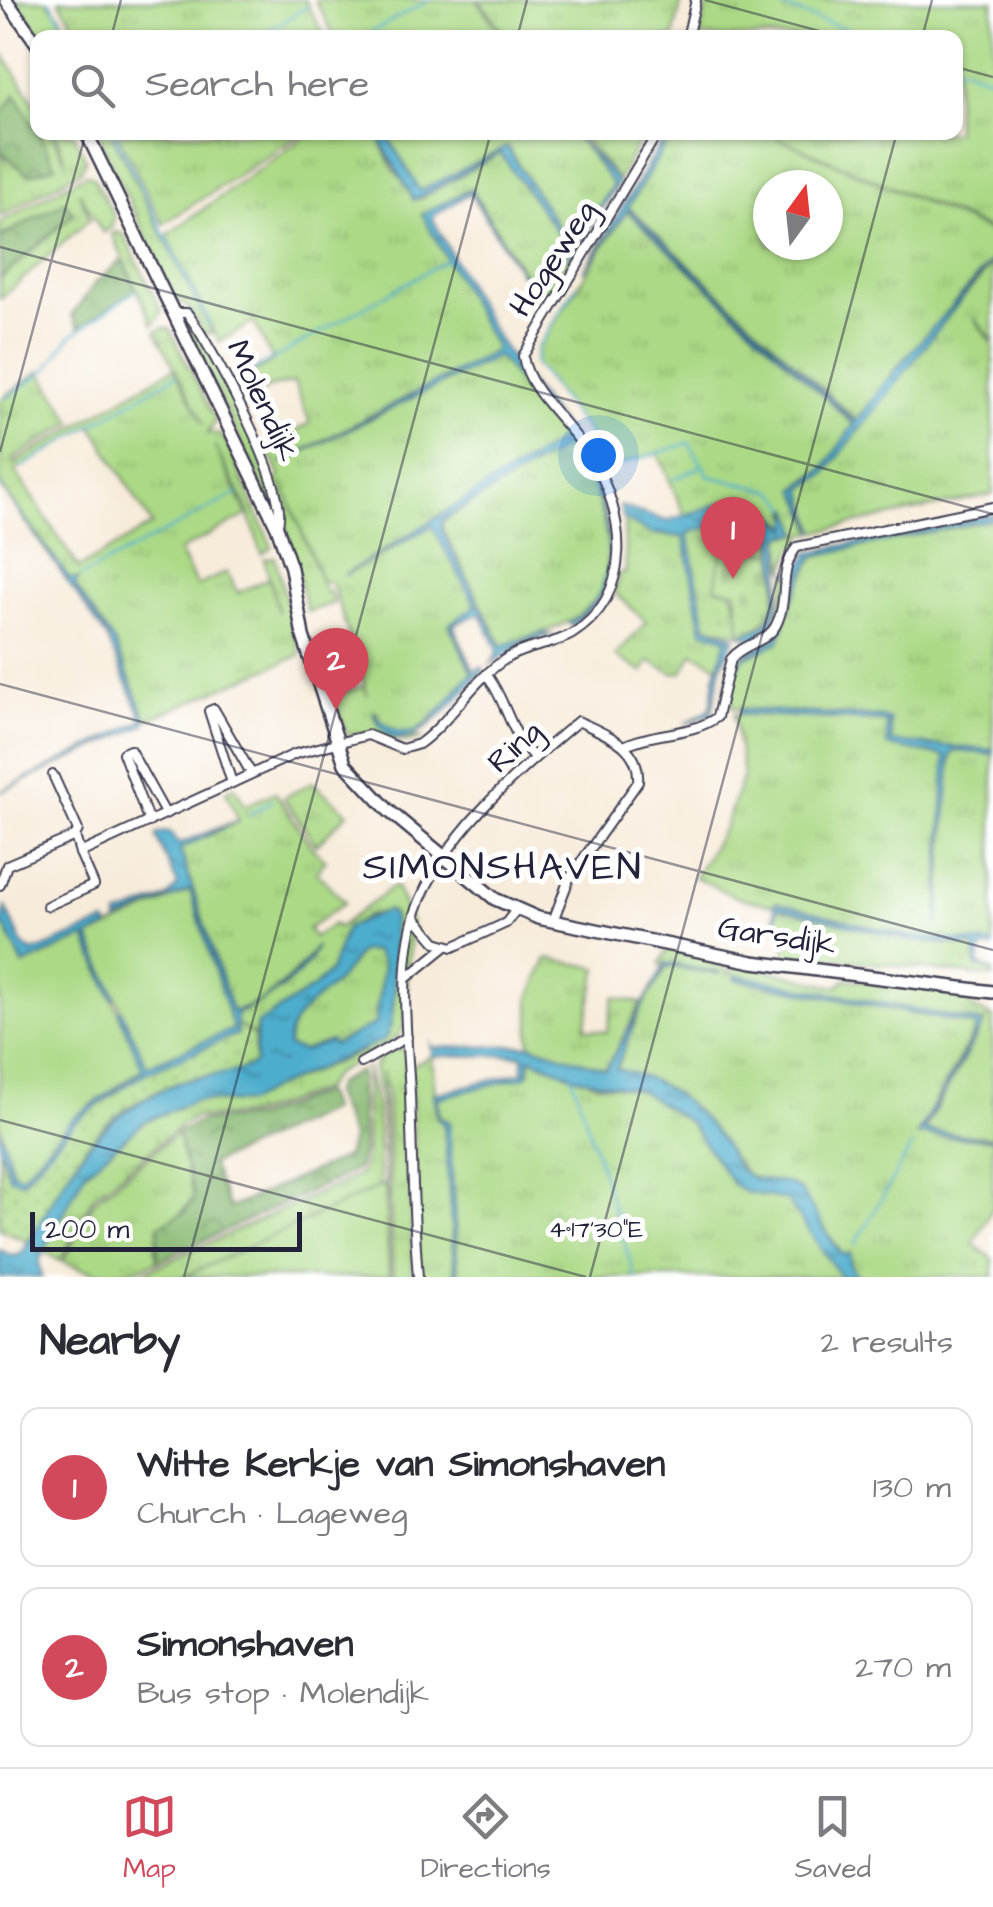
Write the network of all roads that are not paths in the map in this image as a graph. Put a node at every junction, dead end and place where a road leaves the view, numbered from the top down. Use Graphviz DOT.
graph roads {
  1 [pos="3,0"];
  2 [pos="696,0"];
  3 [pos="689,30"];
  4 [pos="30,35"];
  5 [pos="90,140"];
  6 [pos="653,140"];
  7 [pos="993,507"];
  8 [pos="487,676"];
  9 [pos="336,743"];
  10 [pos="626,745"];
  11 [pos="535,758"];
  12 [pos="251,774"];
  13 [pos="53,775"];
  14 [pos="232,783"];
  15 [pos="165,813"];
  16 [pos="149,822"];
  17 [pos="74,836"];
  18 [pos="80,853"];
  19 [pos="446,859"];
  20 [pos="0,885"];
  21 [pos="47,906"];
  22 [pos="516,910"];
  23 [pos="415,917"];
  24 [pos="553,920"];
  25 [pos="445,947"];
  26 [pos="408,977"];
  27 [pos="993,992"];
  28 [pos="408,1038"];
  29 [pos="361,1063"];
  30 [pos="418,1277"];
  1 -- 4 [label="main road"];
  2 -- 3 [label="street"];
  5 -- 9 [label="main road, Molendijk"];
  6 -- 8 [label="street, Hogeweg"];
  7 -- 10 [label="street"];
  8 -- 9 [label="street, Hogeweg"];
  8 -- 11 [label="street"];
  9 -- 12 [label="street"];
  9 -- 19 [label="main road, Molendijk"];
  10 -- 11 [label="street, Ring"];
  10 -- 24 [label="street"];
  11 -- 19 [label="street, Ring"];
  12 -- 14 [label="street"];
  12 -- 14 [label="street"];
  13 -- 17 [label="street"];
  14 -- 15 [label="street"];
  15 -- 16 [label="street"];
  15 -- 16 [label="street"];
  16 -- 18 [label="street"];
  17 -- 18 [label="street"];
  17 -- 20 [label="street"];
  18 -- 21 [label="street"];
  19 -- 22 [label="main road, Molendijk"];
  19 -- 23 [label="street, Ring"];
  22 -- 24 [label="main road, Molendijk"];
  22 -- 25 [label="street"];
  23 -- 25 [label="street"];
  23 -- 26 [label="street"];
  24 -- 27 [label="main road, Garsdijk"];
  25 -- 26 [label="street"];
  26 -- 28 [label="street"];
  28 -- 29 [label="street"];
  28 -- 30 [label="street"];
}
